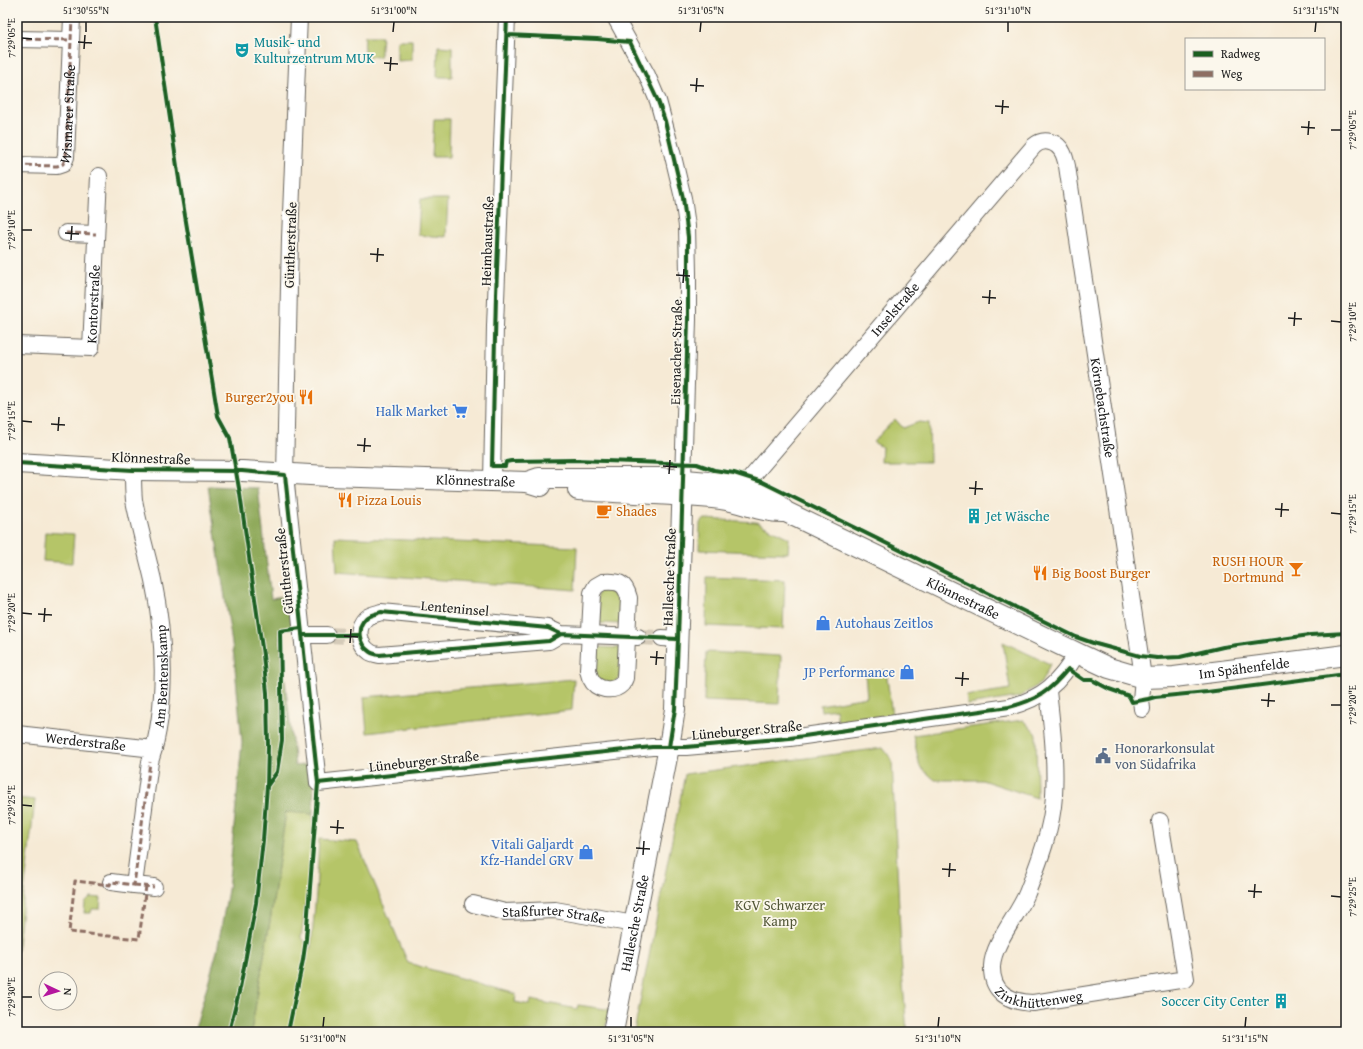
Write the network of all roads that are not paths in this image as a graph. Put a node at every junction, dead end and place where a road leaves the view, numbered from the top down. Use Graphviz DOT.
graph roads {
  1 [pos="72,17"];
  2 [pos="299,17"];
  3 [pos="507,17"];
  4 [pos="615,17"];
  5 [pos="17,39"];
  6 [pos="71,40"];
  7 [pos="1053,143"];
  8 [pos="17,165"];
  9 [pos="99,176"];
  10 [pos="66,233"];
  11 [pos="96,234"];
  12 [pos="17,345"];
  13 [pos="17,464"];
  14 [pos="133,470"];
  15 [pos="285,475"];
  16 [pos="492,481"];
  17 [pos="742,487"];
  18 [pos="683,488"];
  19 [pos="786,512"];
  20 [pos="562,634"];
  21 [pos="302,635"];
  22 [pos="327,635"];
  23 [pos="590,635"];
  24 [pos="632,637"];
  25 [pos="1077,653"];
  26 [pos="1346,655"];
  27 [pos="1143,678"];
  28 [pos="1048,691"];
  29 [pos="1142,709"];
  30 [pos="17,734"];
  31 [pos="669,747"];
  32 [pos="154,748"];
  33 [pos="318,783"];
  34 [pos="1160,821"];
  35 [pos="111,882"];
  36 [pos="134,885"];
  37 [pos="154,887"];
  38 [pos="473,904"];
  39 [pos="634,924"];
  40 [pos="613,1032"];
  1 -- 6 [label="street, Wismarer Straße"];
  2 -- 15 [label="street, Güntherstraße"];
  3 -- 16 [label="street, Heimbaustraße"];
  4 -- 18 [label="street, Eisenacher Straße"];
  5 -- 6 [label="street"];
  6 -- 8 [label="street, Wismarer Straße"];
  7 -- 17 [label="street, Inselstraße"];
  7 -- 27 [label="street, Körnebachstraße"];
  9 -- 11 [label="street, Kontorstraße"];
  10 -- 11 [label="street"];
  11 -- 12 [label="street, Kontorstraße"];
  13 -- 14 [label="main road, Klönnestraße"];
  14 -- 15 [label="main road, Klönnestraße"];
  14 -- 32 [label="street, Am Bentenskamp"];
  15 -- 16 [label="main road, Klönnestraße"];
  15 -- 21 [label="street, Güntherstraße"];
  16 -- 18 [label="main road, Klönnestraße"];
  17 -- 18 [label="main road, Klönnestraße"];
  17 -- 19 [label="main road, Klönnestraße"];
  18 -- 19 [label="main road, Klönnestraße"];
  18 -- 31 [label="main road, Hallesche Straße"];
  19 -- 25 [label="main road, Klönnestraße"];
  20 -- 20 [label="street, Lenteninsel"];
  20 -- 23 [label="street, Lenteninsel"];
  21 -- 22 [label="street"];
  21 -- 33 [label="street, Güntherstraße"];
  23 -- 24 [label="street, Lenteninsel"];
  23 -- 24 [label="street"];
  23 -- 24 [label="street"];
  25 -- 27 [label="main road, Klönnestraße"];
  25 -- 28 [label="street, Lüneburger Straße"];
  26 -- 27 [label="main road, Im Spähenfelde"];
  27 -- 29 [label="street"];
  28 -- 31 [label="street, Lüneburger Straße"];
  28 -- 34 [label="street, Zinkhüttenweg"];
  30 -- 32 [label="street, Werderstraße"];
  31 -- 33 [label="street, Lüneburger Straße"];
  31 -- 39 [label="main road, Hallesche Straße"];
  32 -- 36 [label="street, Am Bentenskamp"];
  35 -- 36 [label="street"];
  36 -- 37 [label="street"];
  38 -- 39 [label="street, Staßfurter Straße"];
  39 -- 40 [label="main road, Hallesche Straße"];
}
